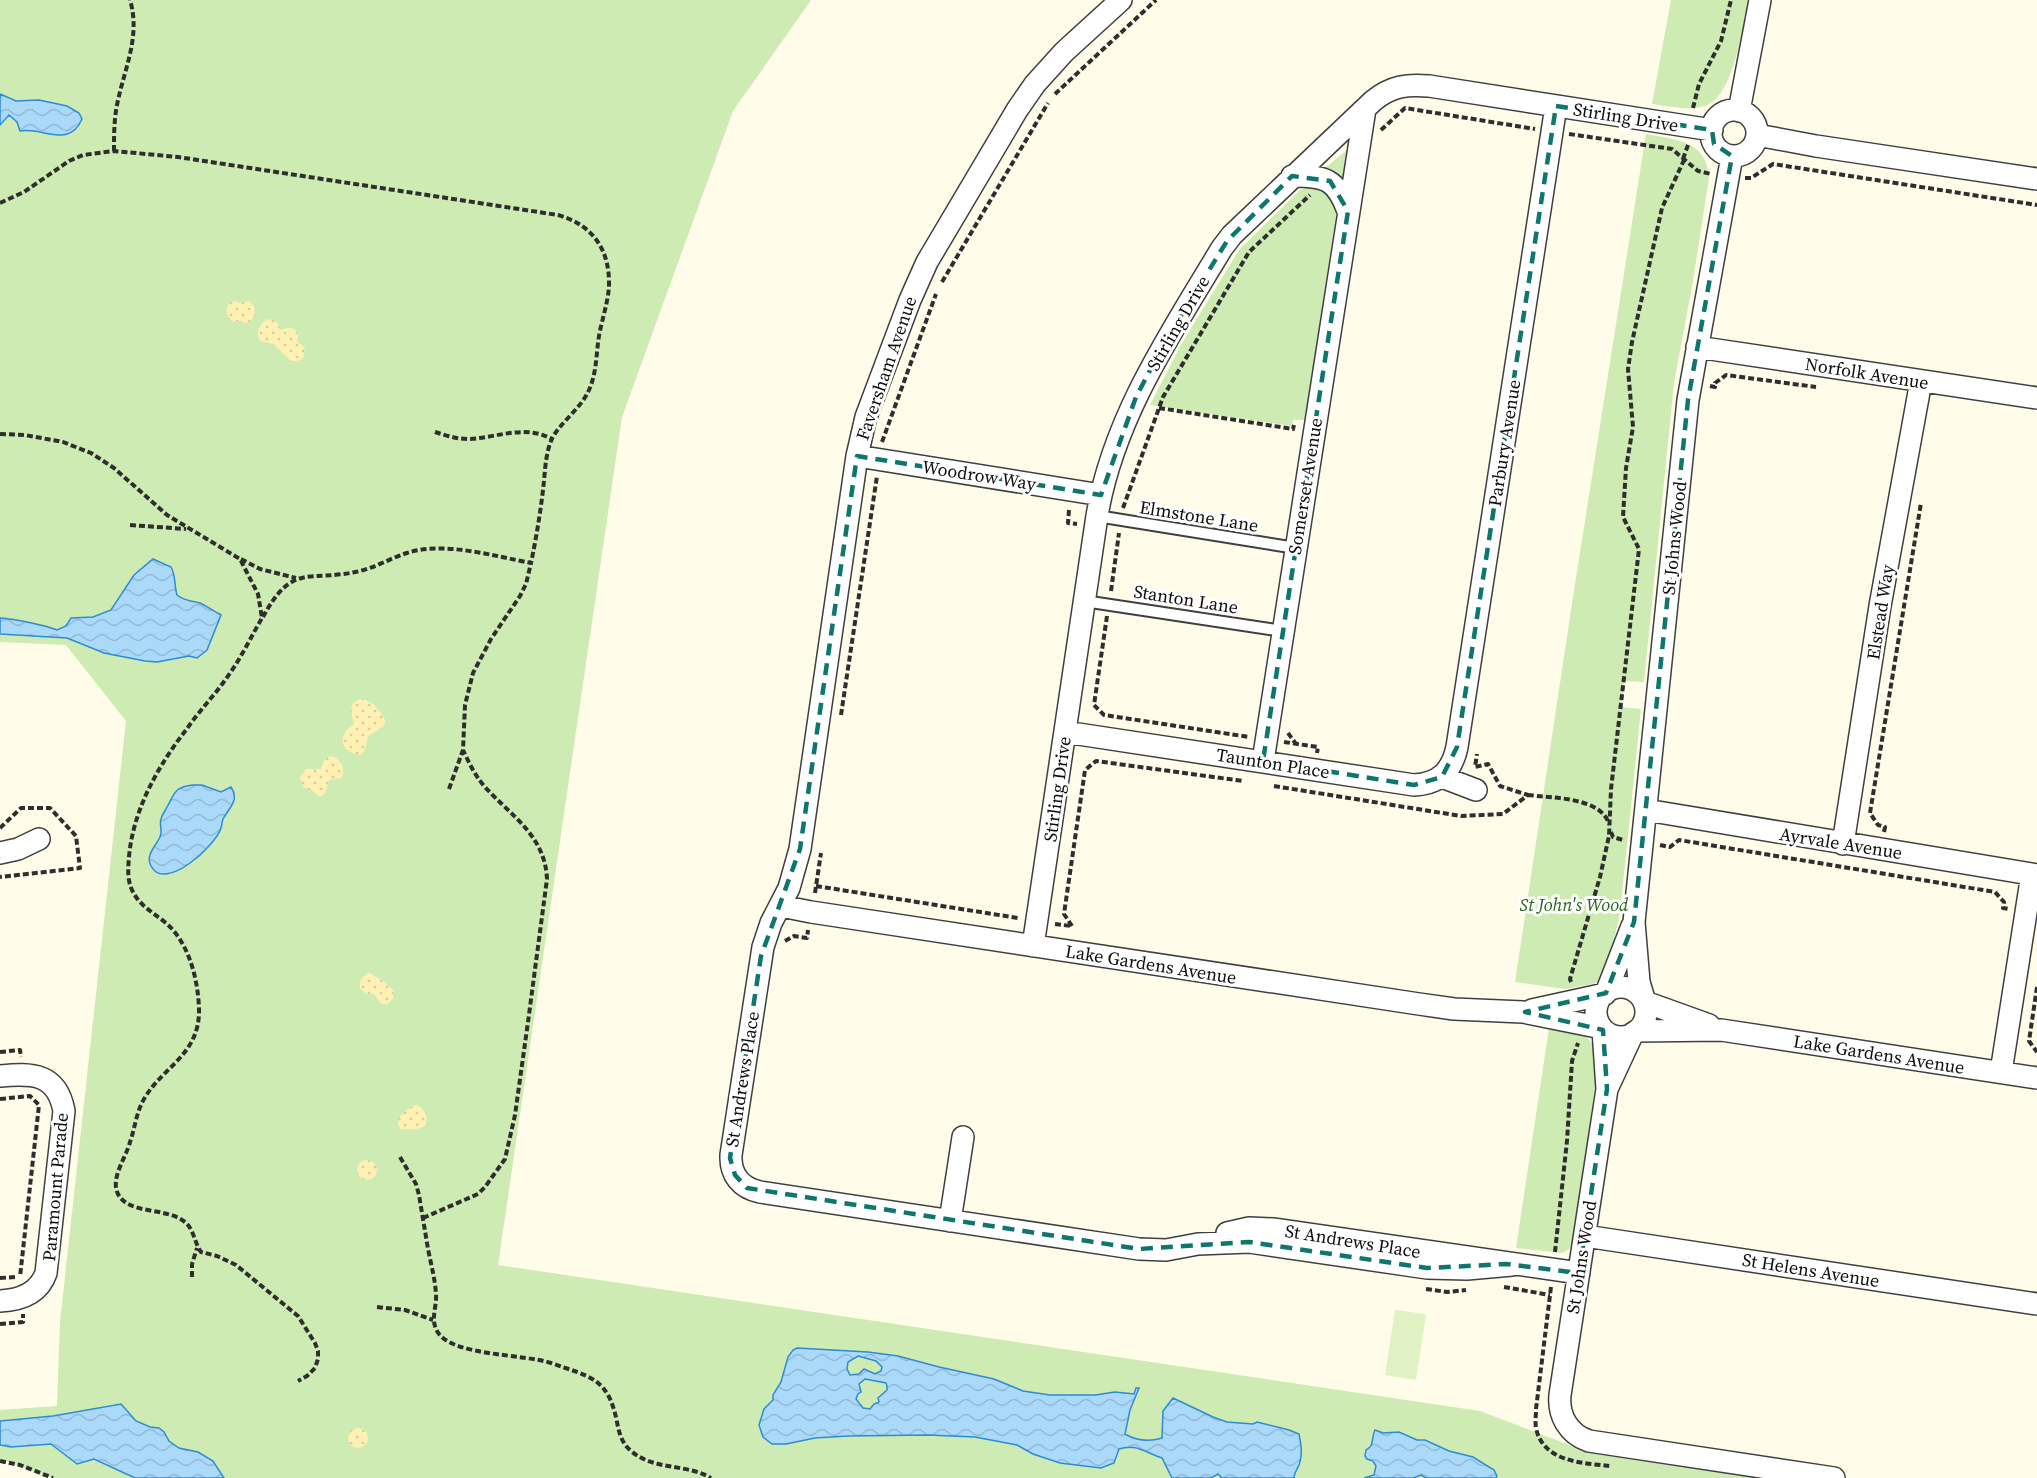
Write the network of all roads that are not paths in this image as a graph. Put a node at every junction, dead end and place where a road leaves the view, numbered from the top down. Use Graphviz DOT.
graph roads {
  1 [pos="1120,0"];
  2 [pos="1760,0"];
  3 [pos="1556,106"];
  4 [pos="1365,109"];
  5 [pos="1739,111"];
  6 [pos="1712,130"];
  7 [pos="1757,135"];
  8 [pos="1730,166"];
  9 [pos="1292,176"];
  10 [pos="2037,179"];
  11 [pos="1348,211"];
  12 [pos="1697,347"];
  13 [pos="1921,381"];
  14 [pos="2037,398"];
  15 [pos="857,456"];
  16 [pos="1101,495"];
  17 [pos="1097,516"];
  18 [pos="1296,548"];
  19 [pos="1084,601"];
  20 [pos="1283,631"];
  21 [pos="1065,732"];
  22 [pos="1263,761"];
  23 [pos="1442,777"];
  24 [pos="1476,790"];
  25 [pos="1646,810"];
  26 [pos="39,839"];
  27 [pos="1843,844"];
  28 [pos="0,853"];
  29 [pos="2036,873"];
  30 [pos="781,906"];
  31 [pos="1634,922"];
  32 [pos="1033,946"];
  33 [pos="1606,993"];
  34 [pos="1644,1001"];
  35 [pos="1523,1012"];
  36 [pos="1602,1029"];
  37 [pos="1721,1030"];
  38 [pos="1634,1032"];
  39 [pos="2001,1072"];
  40 [pos="0,1076"];
  41 [pos="2037,1078"];
  42 [pos="1607,1089"];
  43 [pos="963,1137"];
  44 [pos="950,1221"];
  45 [pos="1585,1236"];
  46 [pos="1579,1273"];
  47 [pos="0,1301"];
  48 [pos="2037,1304"];
  49 [pos="1834,1478"];
  1 -- 15 [label="street, Faversham Avenue"];
  2 -- 5 [label="street"];
  3 -- 4 [label="street, Stirling Drive"];
  3 -- 6 [label="street, Stirling Drive"];
  3 -- 23 [label="street, Parbury Avenue"];
  4 -- 9 [label="street, Stirling Drive"];
  4 -- 11 [label="street, Somerset Avenue"];
  5 -- 6 [label="street"];
  5 -- 7 [label="street"];
  6 -- 8 [label="street"];
  7 -- 8 [label="street"];
  7 -- 10 [label="street"];
  8 -- 12 [label="street, St Johns Wood"];
  9 -- 11 [label="street"];
  9 -- 16 [label="street, Stirling Drive"];
  11 -- 18 [label="street, Somerset Avenue"];
  12 -- 13 [label="street, Norfolk Avenue"];
  12 -- 25 [label="street, St Johns Wood"];
  13 -- 14 [label="street, Norfolk Avenue"];
  13 -- 27 [label="street, Elstead Way"];
  15 -- 16 [label="street, Woodrow Way"];
  15 -- 30 [label="street, Faversham Avenue"];
  16 -- 17 [label="street, Stirling Drive"];
  17 -- 18 [label="lane, Elmstone Lane"];
  17 -- 19 [label="street, Stirling Drive"];
  18 -- 20 [label="street, Somerset Avenue"];
  19 -- 20 [label="lane, Stanton Lane"];
  19 -- 21 [label="street, Stirling Drive"];
  20 -- 22 [label="street, Somerset Avenue"];
  21 -- 22 [label="street, Taunton Place"];
  21 -- 32 [label="street, Stirling Drive"];
  22 -- 23 [label="street, Taunton Place"];
  23 -- 24 [label="street"];
  25 -- 27 [label="street, Ayrvale Avenue"];
  25 -- 31 [label="street, St Johns Wood"];
  26 -- 28 [label="street"];
  27 -- 29 [label="street, Ayrvale Avenue"];
  29 -- 39 [label="street"];
  30 -- 32 [label="street, Lake Gardens Avenue"];
  30 -- 44 [label="street, St Andrews Place"];
  31 -- 33 [label="street, St Johns Wood"];
  31 -- 34 [label="street, St Johns Wood"];
  32 -- 35 [label="street, Lake Gardens Avenue"];
  33 -- 34 [label="street"];
  33 -- 35 [label="street, Lake Gardens Avenue"];
  33 -- 36 [label="street"];
  34 -- 37 [label="street, Lake Gardens Avenue"];
  34 -- 38 [label="street"];
  35 -- 36 [label="street, Lake Gardens Avenue"];
  36 -- 38 [label="street"];
  36 -- 42 [label="street, St Johns Wood"];
  37 -- 38 [label="street, Lake Gardens Avenue"];
  37 -- 39 [label="street, Lake Gardens Avenue"];
  38 -- 42 [label="street, St Johns Wood"];
  39 -- 41 [label="street, Lake Gardens Avenue"];
  40 -- 47 [label="street, Paramount Parade"];
  42 -- 45 [label="street, St Johns Wood"];
  43 -- 44 [label="street"];
  44 -- 46 [label="street, St Andrews Place"];
  45 -- 46 [label="street, St Johns Wood"];
  45 -- 48 [label="street, St Helens Avenue"];
  46 -- 49 [label="street, St Johns Wood"];
}
